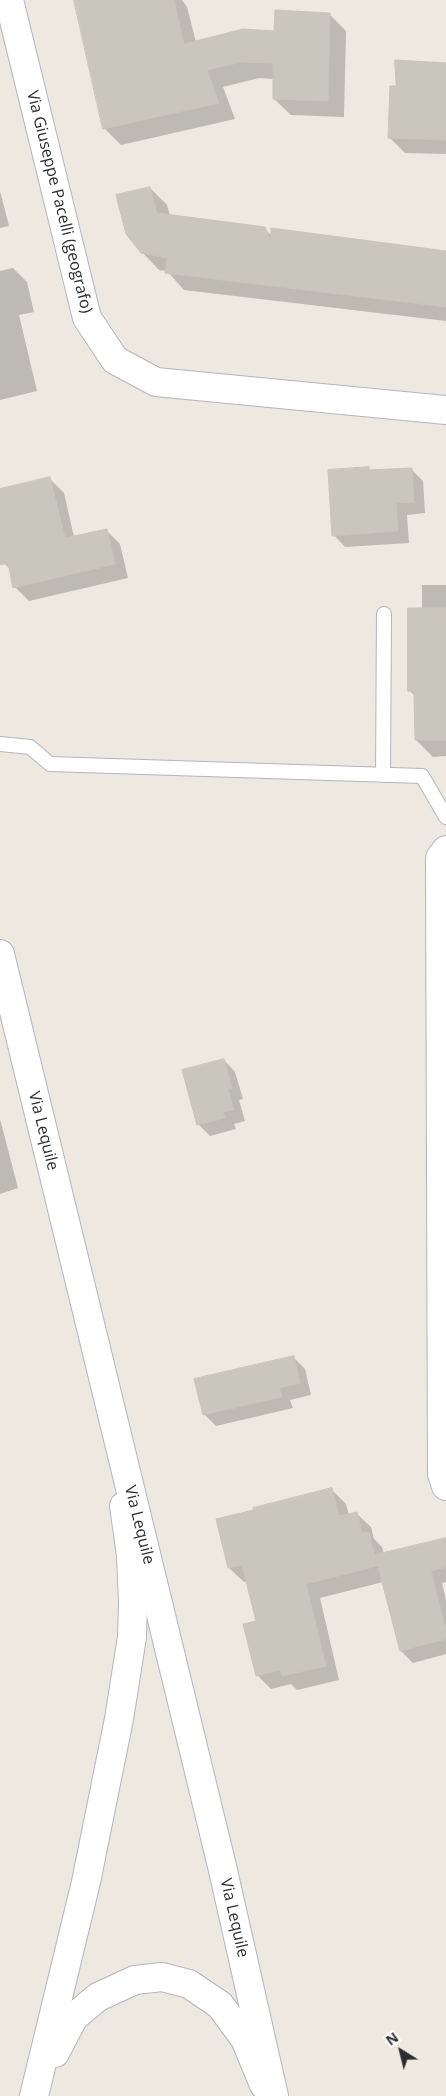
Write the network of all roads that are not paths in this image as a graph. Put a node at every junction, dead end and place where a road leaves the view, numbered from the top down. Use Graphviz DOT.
graph roads {
  1 [pos="9,0"];
  2 [pos="446,410"];
  3 [pos="384,614"];
  4 [pos="0,744"];
  5 [pos="383,775"];
  6 [pos="446,817"];
  7 [pos="446,850"];
  8 [pos="0,954"];
  9 [pos="112,1417"];
  10 [pos="446,1486"];
  11 [pos="36,2091"];
  12 [pos="268,2096"];
  13 [pos="274,2096"];
  1 -- 2 [label="street, Via Giuseppe Pacelli (geografo)"];
  3 -- 5 [label="lane"];
  4 -- 5 [label="lane"];
  5 -- 6 [label="lane"];
  7 -- 10 [label="street"];
  8 -- 9 [label="street, Via Lequile"];
  9 -- 11 [label="street"];
  9 -- 13 [label="street, Via Lequile"];
  11 -- 12 [label="street"];
}
